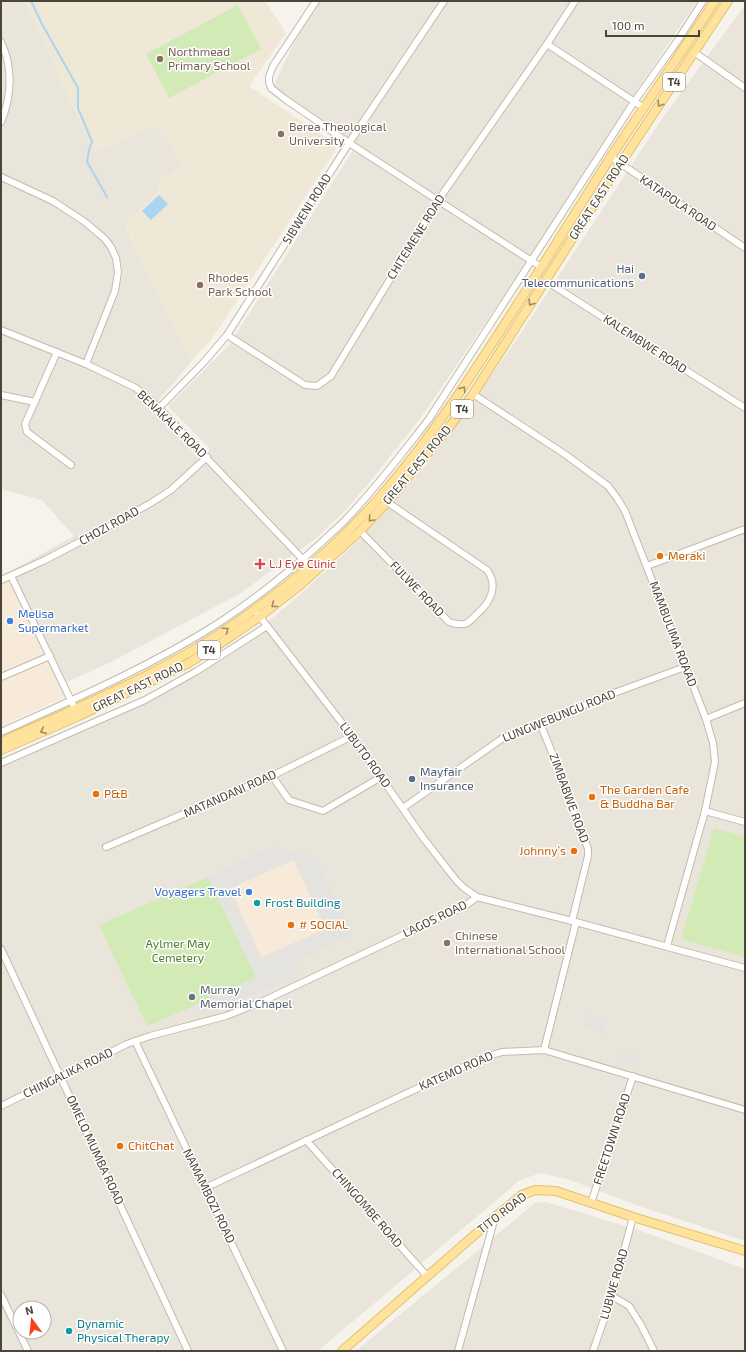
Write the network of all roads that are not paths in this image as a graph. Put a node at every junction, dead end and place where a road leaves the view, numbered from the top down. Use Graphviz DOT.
graph roads {
  1 [pos="316,1"];
  2 [pos="444,1"];
  3 [pos="575,1"];
  4 [pos="703,1"];
  5 [pos="715,1"];
  6 [pos="728,1"];
  7 [pos="1,42"];
  8 [pos="548,44"];
  9 [pos="694,52"];
  10 [pos="745,88"];
  11 [pos="634,102"];
  12 [pos="644,108"];
  13 [pos="1,122"];
  14 [pos="349,143"];
  15 [pos="611,158"];
  16 [pos="620,164"];
  17 [pos="1,177"];
  18 [pos="439,199"];
  19 [pos="745,248"];
  20 [pos="532,261"];
  21 [pos="541,267"];
  22 [pos="546,281"];
  23 [pos="1,330"];
  24 [pos="227,335"];
  25 [pos="57,352"];
  26 [pos="86,364"];
  27 [pos="473,394"];
  28 [pos="1,395"];
  29 [pos="35,402"];
  30 [pos="159,408"];
  31 [pos="745,408"];
  32 [pos="207,457"];
  33 [pos="71,465"];
  34 [pos="387,502"];
  35 [pos="745,529"];
  36 [pos="360,531"];
  37 [pos="303,560"];
  38 [pos="309,566"];
  39 [pos="647,566"];
  40 [pos="11,576"];
  41 [pos="1,580"];
  42 [pos="257,613"];
  43 [pos="267,626"];
  44 [pos="50,656"];
  45 [pos="685,667"];
  46 [pos="1,677"];
  47 [pos="71,700"];
  48 [pos="745,703"];
  49 [pos="77,712"];
  50 [pos="706,719"];
  51 [pos="540,723"];
  52 [pos="2,730"];
  53 [pos="352,736"];
  54 [pos="1,742"];
  55 [pos="1,750"];
  56 [pos="1,763"];
  57 [pos="272,776"];
  58 [pos="381,777"];
  59 [pos="403,808"];
  60 [pos="704,811"];
  61 [pos="745,822"];
  62 [pos="106,847"];
  63 [pos="477,897"];
  64 [pos="574,921"];
  65 [pos="667,946"];
  66 [pos="1,949"];
  67 [pos="745,968"];
  68 [pos="135,1041"];
  69 [pos="544,1050"];
  70 [pos="60,1076"];
  71 [pos="633,1076"];
  72 [pos="1,1106"];
  73 [pos="745,1110"];
  74 [pos="306,1140"];
  75 [pos="205,1188"];
  76 [pos="591,1203"];
  77 [pos="495,1217"];
  78 [pos="633,1217"];
  79 [pos="745,1252"];
  80 [pos="427,1276"];
  81 [pos="1,1295"];
  82 [pos="612,1296"];
  83 [pos="28,1351"];
  84 [pos="188,1351"];
  85 [pos="283,1351"];
  86 [pos="342,1351"];
  87 [pos="458,1351"];
  88 [pos="593,1351"];
  89 [pos="654,1351"];
  1 -- 14 [label="street"];
  2 -- 14 [label="street, SIBWENI ROAD"];
  3 -- 8 [label="street, CHITEMENE ROAD"];
  4 -- 11 [label="street"];
  5 -- 12 [label="main road, GREAT EAST ROAD / T4"];
  6 -- 9 [label="main road, GREAT EAST ROAD / T4"];
  7 -- 13 [label="street"];
  8 -- 11 [label="street"];
  8 -- 18 [label="street, CHITEMENE ROAD"];
  9 -- 10 [label="street"];
  9 -- 16 [label="main road, GREAT EAST ROAD / T4, one-way"];
  11 -- 12 [label="street"];
  11 -- 20 [label="street"];
  12 -- 15 [label="main road, GREAT EAST ROAD / T4"];
  14 -- 18 [label="street"];
  14 -- 24 [label="street, SIBWENI ROAD"];
  15 -- 16 [label="street, KATAPOLA ROAD"];
  15 -- 21 [label="main road, GREAT EAST ROAD / T4"];
  16 -- 19 [label="street, KATAPOLA ROAD"];
  16 -- 22 [label="main road, GREAT EAST ROAD / T4"];
  17 -- 26 [label="street"];
  18 -- 20 [label="street"];
  18 -- 24 [label="street, CHITEMENE ROAD"];
  20 -- 21 [label="street"];
  20 -- 37 [label="street"];
  38 -- 21 [label="main road, GREAT EAST ROAD / T4, one-way"];
  22 -- 27 [label="main road, GREAT EAST ROAD / T4, one-way"];
  22 -- 31 [label="street, KALEMBWE ROAD"];
  23 -- 25 [label="street, BENAKALE ROAD"];
  24 -- 30 [label="street, SIBWENI ROAD"];
  25 -- 26 [label="street, BENAKALE ROAD"];
  25 -- 29 [label="street"];
  26 -- 30 [label="street, BENAKALE ROAD"];
  27 -- 34 [label="main road, GREAT EAST ROAD / T4"];
  27 -- 39 [label="street, MAMBULIMA ROAAD"];
  28 -- 29 [label="street"];
  29 -- 33 [label="street"];
  30 -- 32 [label="street, BENAKALE ROAD"];
  32 -- 37 [label="street, BENAKALE ROAD"];
  32 -- 40 [label="street, CHOZI ROAD"];
  34 -- 36 [label="main road, GREAT EAST ROAD / T4, one-way"];
  34 -- 36 [label="street, FULWE ROAD"];
  35 -- 39 [label="street"];
  36 -- 42 [label="main road, GREAT EAST ROAD / T4, one-way"];
  37 -- 38 [label="street, BENAKALE ROAD"];
  37 -- 47 [label="street"];
  38 -- 42 [label="main road, GREAT EAST ROAD / T4"];
  39 -- 45 [label="street, MAMBULIMA ROAAD"];
  40 -- 41 [label="street, CHOZI ROAD"];
  40 -- 44 [label="street"];
  42 -- 43 [label="street, LUBUTO ROAD"];
  42 -- 49 [label="main road, GREAT EAST ROAD / T4"];
  43 -- 53 [label="street, LUBUTO ROAD"];
  43 -- 56 [label="street"];
  44 -- 46 [label="street"];
  44 -- 47 [label="street"];
  45 -- 50 [label="street, MAMBULIMA ROAAD"];
  45 -- 51 [label="street, LUNGWEBUNGU ROAD"];
  47 -- 49 [label="street"];
  47 -- 52 [label="street"];
  48 -- 50 [label="street"];
  49 -- 54 [label="main road, GREAT EAST ROAD / T4"];
  49 -- 55 [label="main road, GREAT EAST ROAD / T4, one-way"];
  50 -- 60 [label="street, MAMBULIMA ROAAD"];
  51 -- 59 [label="street, LUNGWEBUNGU ROAD"];
  51 -- 64 [label="street, ZIMBABWE ROAD"];
  53 -- 57 [label="street, MATANDANI ROAD"];
  53 -- 58 [label="street, LUBUTO ROAD"];
  57 -- 58 [label="street"];
  57 -- 62 [label="street, MATANDANI ROAD"];
  58 -- 59 [label="street, LUBUTO ROAD"];
  59 -- 63 [label="street, LUBUTO ROAD"];
  60 -- 61 [label="street"];
  60 -- 65 [label="street, MAMBULIMA ROAAD"];
  63 -- 64 [label="street, LAGOS ROAD"];
  63 -- 68 [label="street, LAGOS ROAD"];
  64 -- 65 [label="street, LAGOS ROAD"];
  64 -- 69 [label="street, ZIMBABWE ROAD"];
  65 -- 67 [label="street, LAGOS ROAD"];
  66 -- 70 [label="street, OMELO MUMBA ROAD"];
  68 -- 70 [label="street, CHINGALIKA ROAD"];
  68 -- 75 [label="street, NAMAMBOZI ROAD"];
  69 -- 71 [label="street, KATEMO ROAD"];
  69 -- 74 [label="street, KATEMO ROAD"];
  70 -- 72 [label="street, CHINGALIKA ROAD"];
  70 -- 84 [label="street, OMELO MUMBA ROAD"];
  71 -- 73 [label="street, KATEMO ROAD"];
  71 -- 76 [label="street, FREETOWN ROAD"];
  74 -- 75 [label="street, KATEMO ROAD"];
  74 -- 80 [label="street, CHINGOMBE ROAD"];
  75 -- 85 [label="street, NAMAMBOZI ROAD"];
  76 -- 77 [label="main road, TITO ROAD"];
  76 -- 78 [label="main road, TITO ROAD"];
  77 -- 80 [label="main road, TITO ROAD"];
  77 -- 87 [label="street"];
  78 -- 79 [label="main road, TITO ROAD"];
  78 -- 82 [label="street, LUBWE ROAD"];
  80 -- 86 [label="main road, TITO ROAD"];
  81 -- 83 [label="street"];
  82 -- 88 [label="street, LUBWE ROAD"];
  82 -- 89 [label="street"];
}
